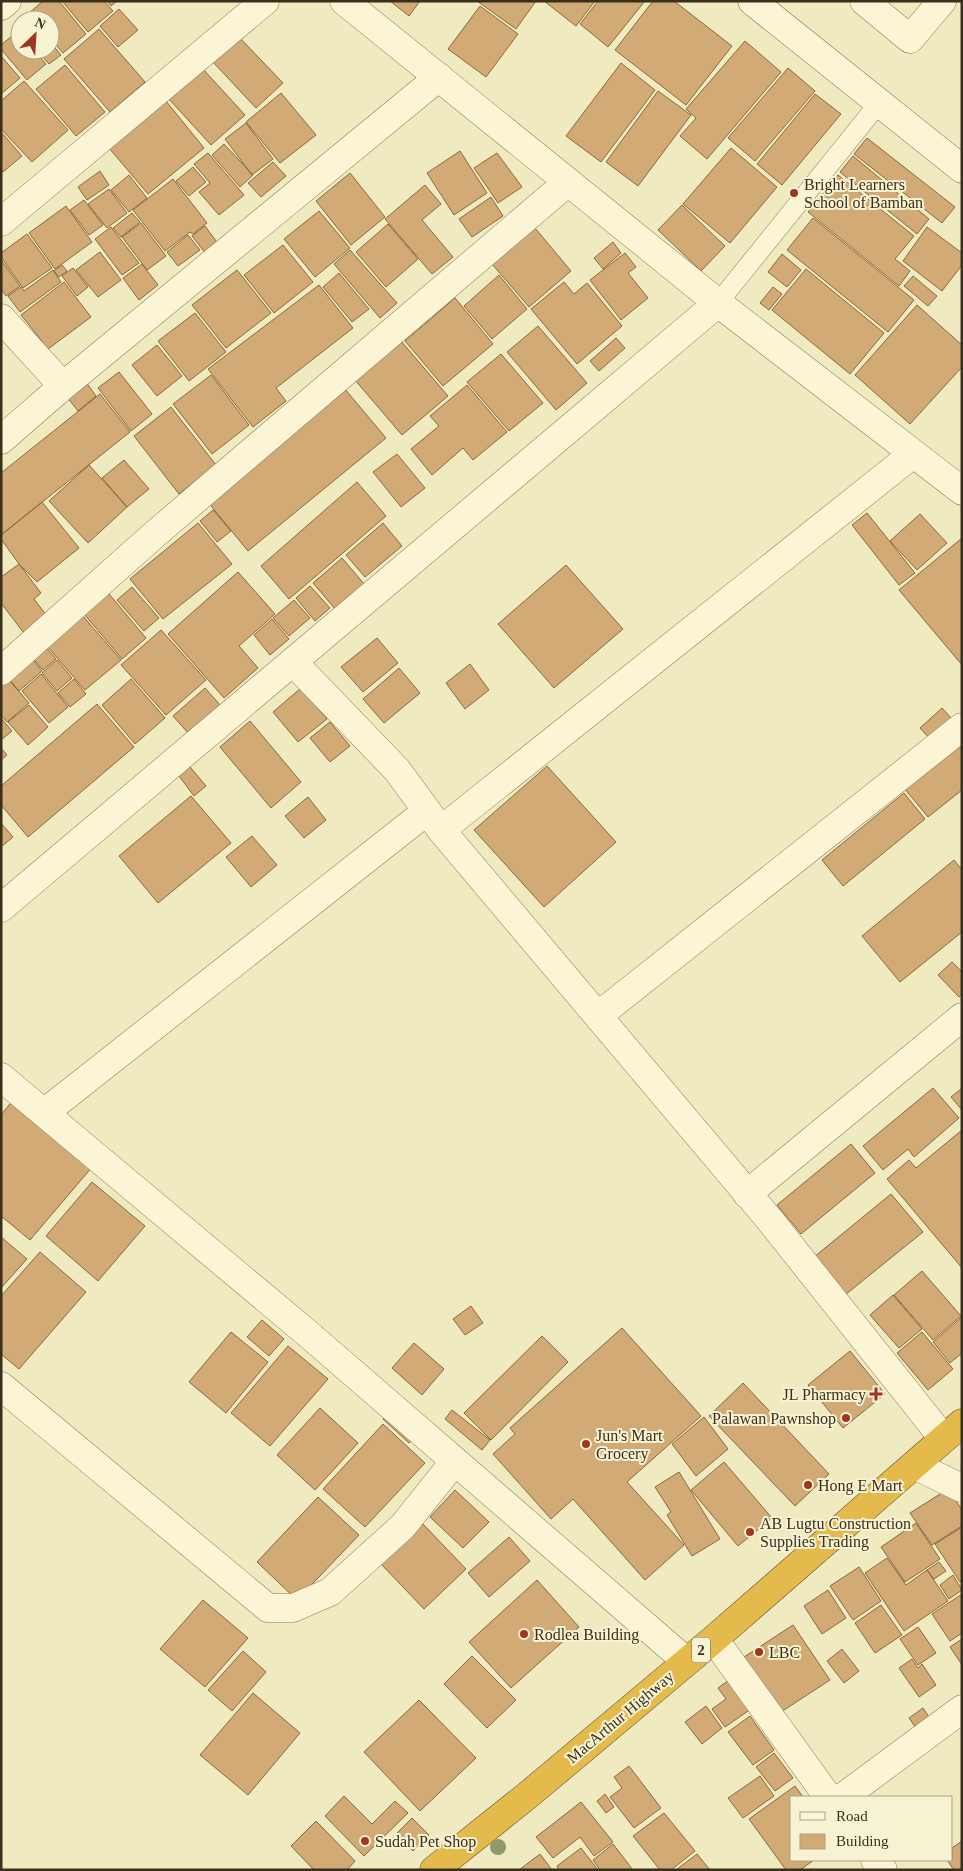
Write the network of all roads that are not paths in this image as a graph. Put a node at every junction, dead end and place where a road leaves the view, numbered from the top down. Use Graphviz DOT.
graph roads {
  1 [pos="7,1"];
  2 [pos="265,1"];
  3 [pos="344,1"];
  4 [pos="752,1"];
  5 [pos="864,1"];
  6 [pos="942,1"];
  7 [pos="1,6"];
  8 [pos="439,77"];
  9 [pos="879,103"];
  10 [pos="962,169"];
  11 [pos="568,182"];
  12 [pos="1,222"];
  13 [pos="718,303"];
  14 [pos="1,318"];
  15 [pos="63,386"];
  16 [pos="1,440"];
  17 [pos="913,454"];
  18 [pos="962,491"];
  19 [pos="294,663"];
  20 [pos="1,671"];
  21 [pos="962,727"];
  22 [pos="434,820"];
  23 [pos="1,908"];
  24 [pos="599,1015"];
  25 [pos="962,1016"];
  26 [pos="1,1077"];
  27 [pos="44,1114"];
  28 [pos="747,1194"];
  29 [pos="1,1386"];
  30 [pos="953,1431"];
  31 [pos="454,1462"];
  32 [pos="914,1465"];
  33 [pos="962,1488"];
  34 [pos="714,1639"];
  35 [pos="686,1661"];
  36 [pos="962,1709"];
  37 [pos="827,1796"];
  38 [pos="844,1796"];
  39 [pos="434,1870"];
  1 -- 7 [label="street"];
  2 -- 12 [label="street"];
  3 -- 8 [label="street"];
  4 -- 9 [label="street"];
  5 -- 6 [label="street"];
  8 -- 11 [label="street"];
  8 -- 15 [label="street"];
  9 -- 10 [label="street"];
  9 -- 13 [label="lane"];
  11 -- 13 [label="street"];
  11 -- 20 [label="street"];
  13 -- 17 [label="street"];
  13 -- 19 [label="street"];
  14 -- 15 [label="street"];
  15 -- 16 [label="street"];
  17 -- 18 [label="street"];
  17 -- 22 [label="street"];
  19 -- 22 [label="street"];
  19 -- 23 [label="street"];
  21 -- 24 [label="street"];
  22 -- 24 [label="street"];
  22 -- 27 [label="street"];
  24 -- 28 [label="street"];
  25 -- 28 [label="street"];
  26 -- 27 [label="street"];
  27 -- 31 [label="street"];
  28 -- 30 [label="street"];
  29 -- 31 [label="street"];
  30 -- 32 [label="highway, MacArthur Highway / 2"];
  31 -- 35 [label="street"];
  32 -- 33 [label="street"];
  32 -- 34 [label="highway, MacArthur Highway / 2"];
  34 -- 35 [label="highway, MacArthur Highway / 2"];
  34 -- 37 [label="street"];
  35 -- 39 [label="highway, MacArthur Highway / 2"];
  36 -- 38 [label="street"];
}
